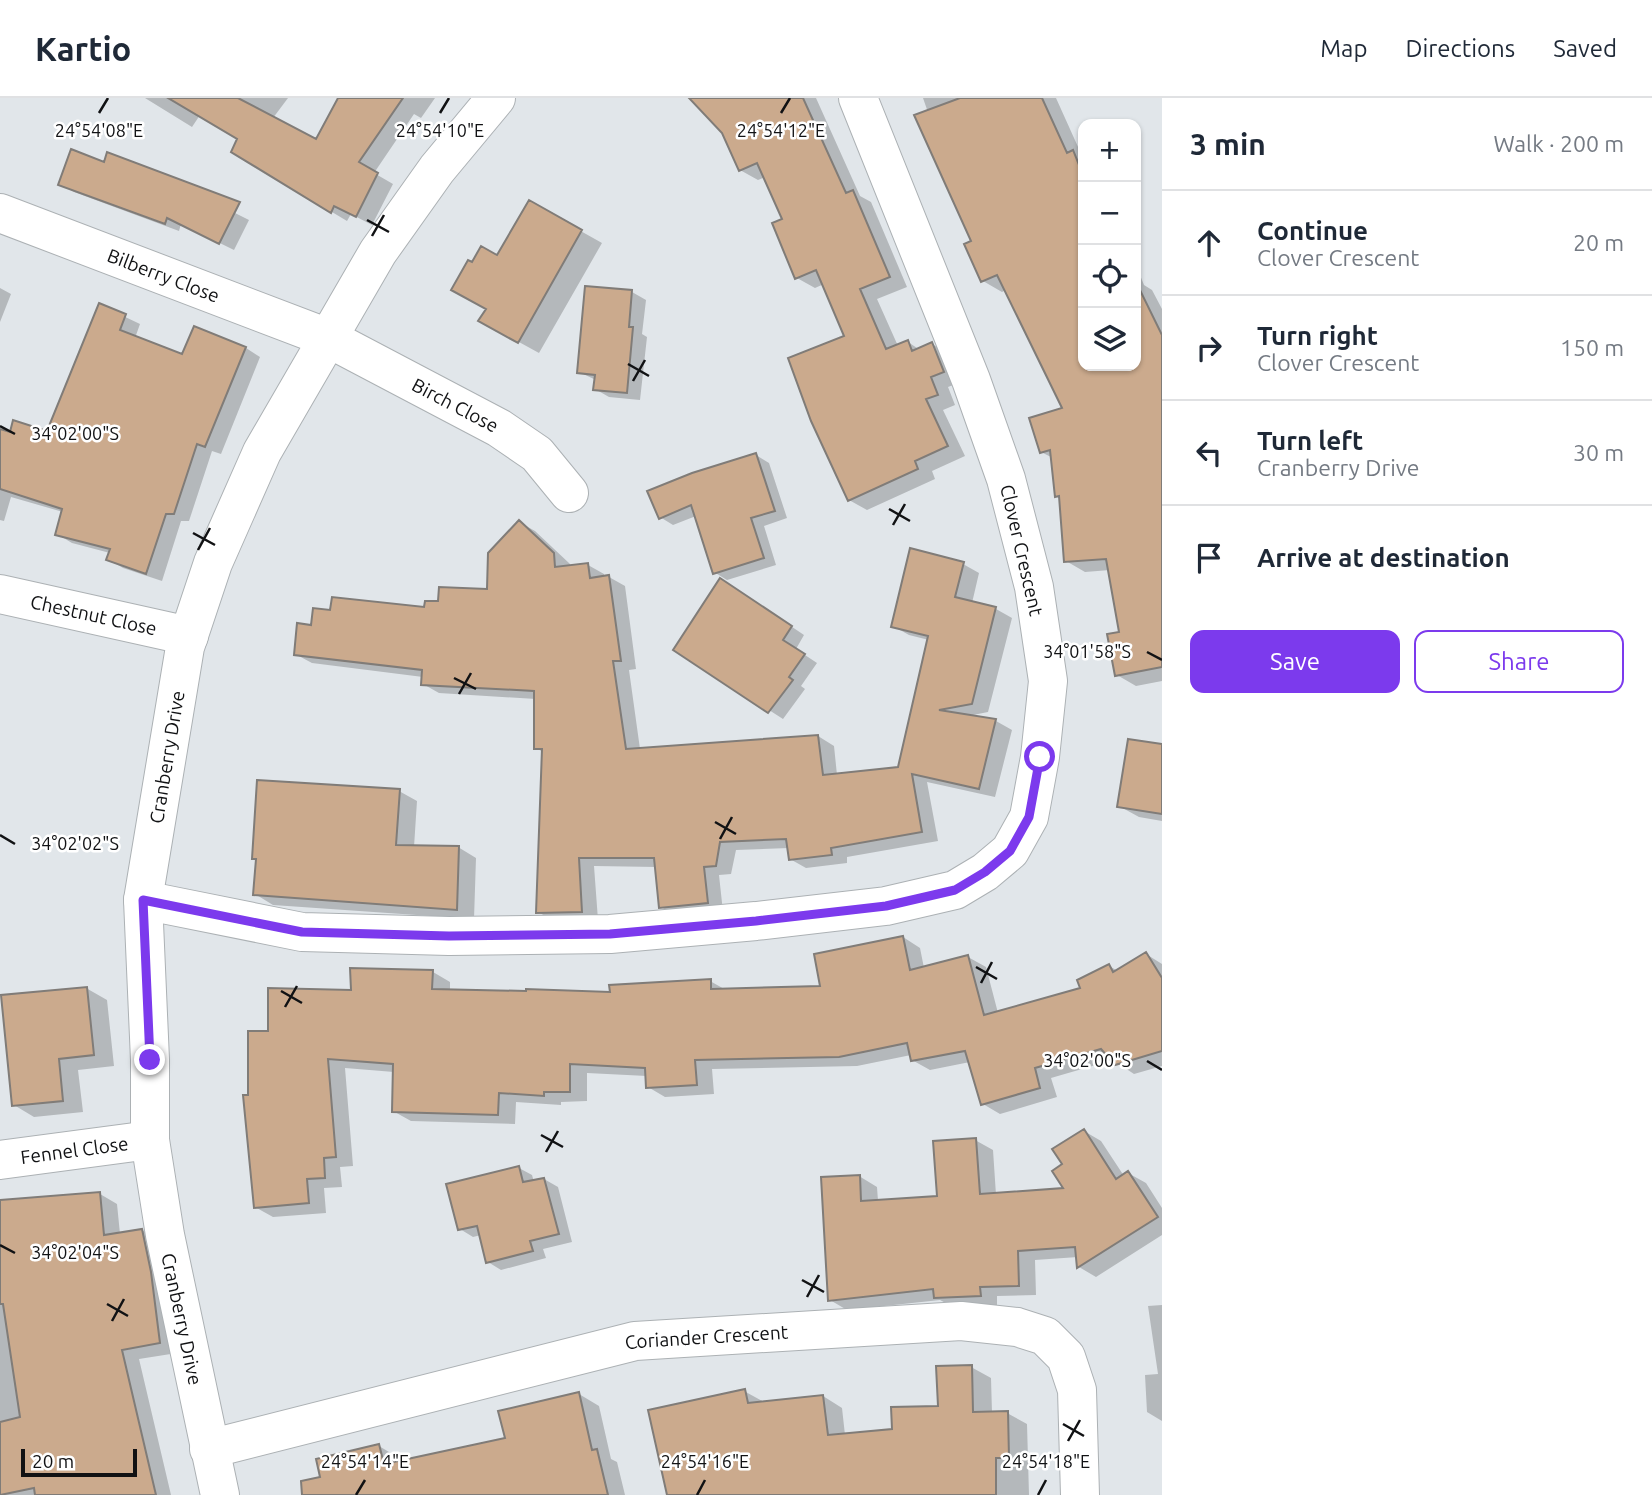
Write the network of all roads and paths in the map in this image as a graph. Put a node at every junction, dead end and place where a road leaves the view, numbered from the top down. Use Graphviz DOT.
graph roads {
  1 [pos="496,98"];
  2 [pos="858,98"];
  3 [pos="0,213"];
  4 [pos="328,338"];
  5 [pos="569,493"];
  6 [pos="0,594"];
  7 [pos="189,636"];
  8 [pos="143,900"];
  9 [pos="150,1140"];
  10 [pos="0,1160"];
  11 [pos="209,1449"];
  12 [pos="220,1495"];
  13 [pos="1080,1495"];
  1 -- 4 [label="street, Cranberry Drive"];
  2 -- 8 [label="street, Clover Crescent"];
  3 -- 4 [label="street, Bilberry Close"];
  4 -- 5 [label="street, Birch Close"];
  4 -- 7 [label="street, Cranberry Drive"];
  6 -- 7 [label="street, Chestnut Close"];
  7 -- 8 [label="street, Cranberry Drive"];
  8 -- 9 [label="street, Cranberry Drive"];
  9 -- 10 [label="street, Fennel Close"];
  9 -- 11 [label="street, Cranberry Drive"];
  11 -- 12 [label="street, Cranberry Drive"];
  11 -- 13 [label="street, Coriander Crescent"];
}
